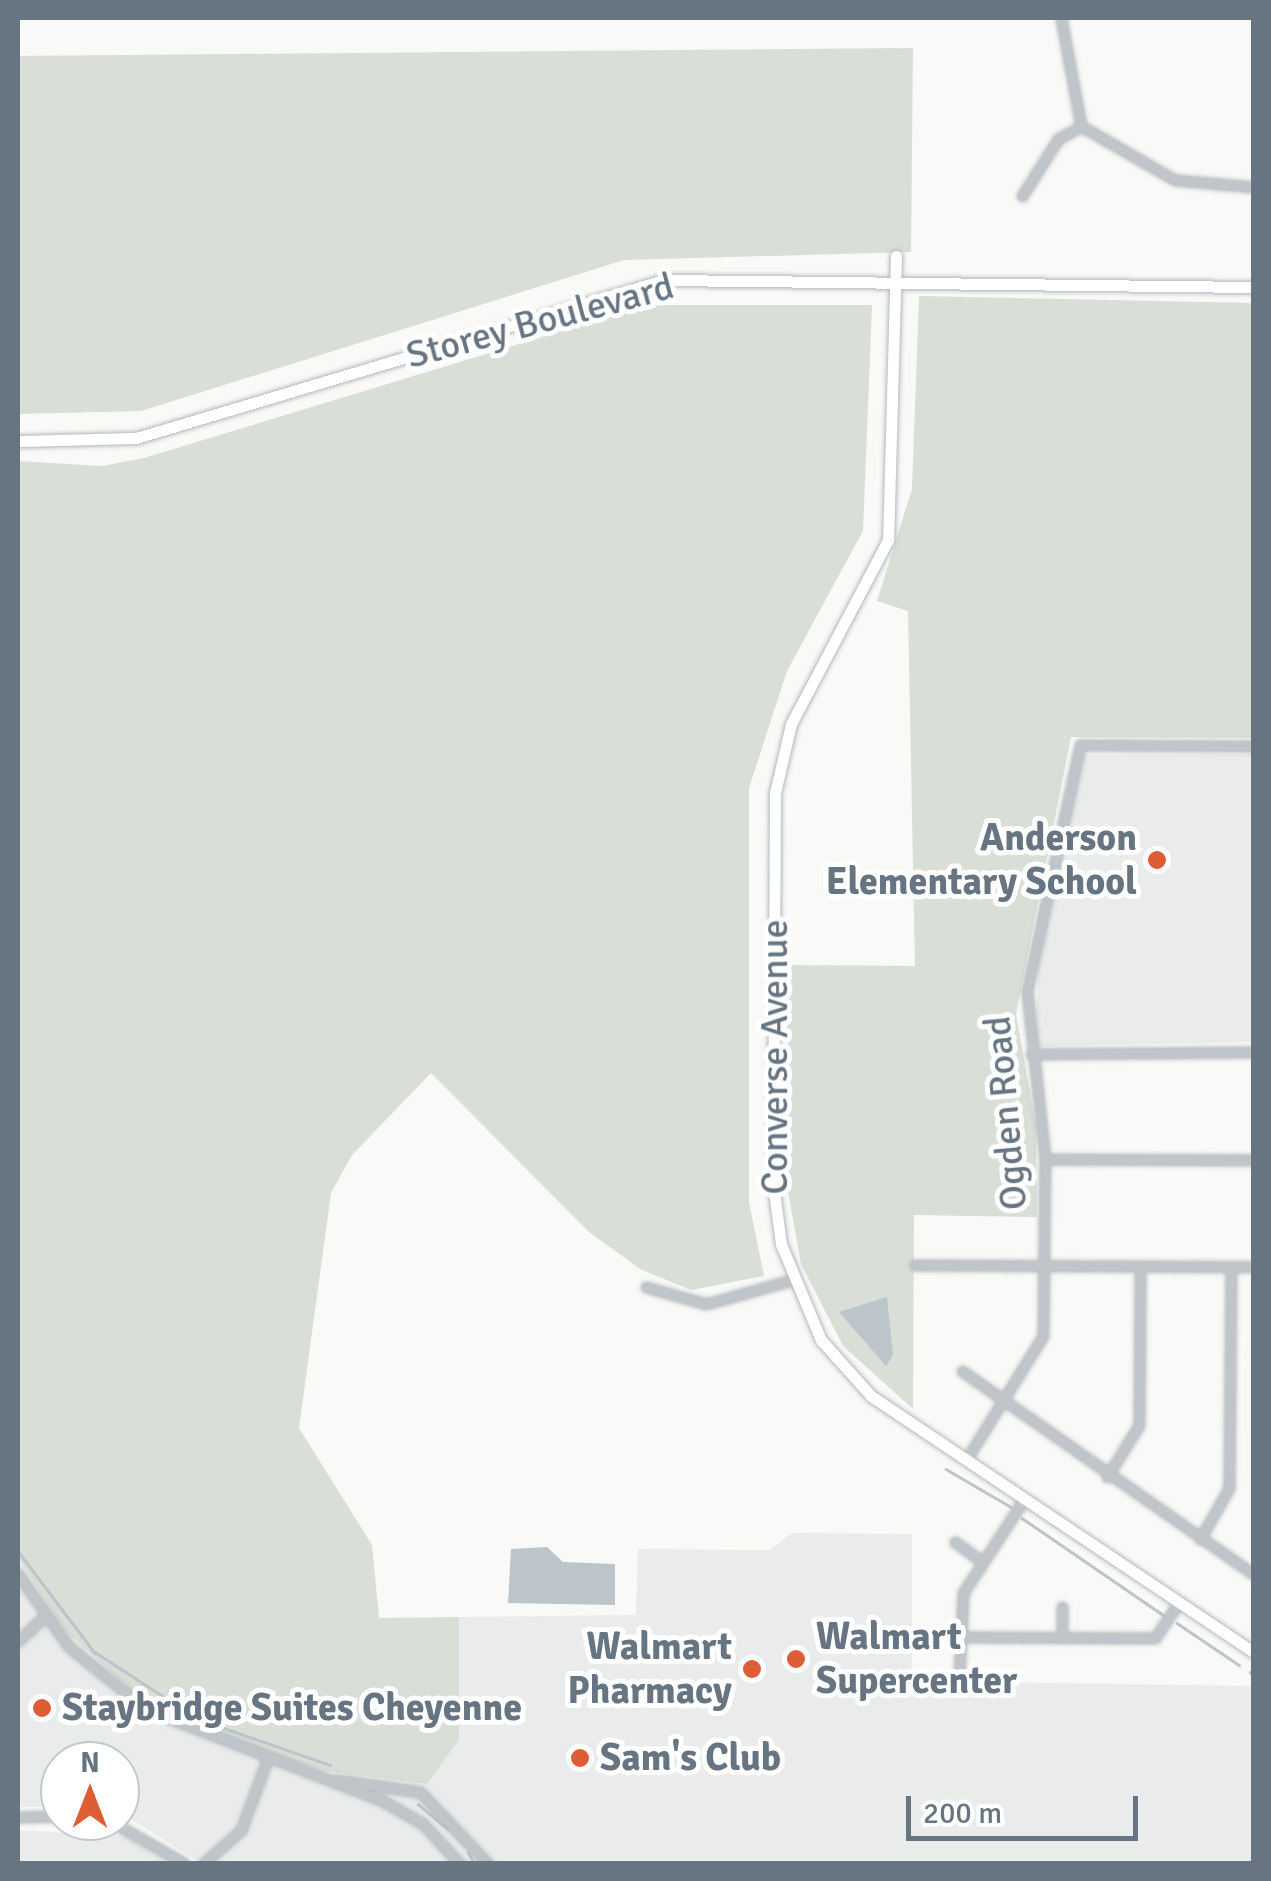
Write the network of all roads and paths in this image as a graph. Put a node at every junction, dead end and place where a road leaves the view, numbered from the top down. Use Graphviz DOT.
graph roads {
  1 [pos="1061,18"];
  2 [pos="1081,126"];
  3 [pos="1254,187"];
  4 [pos="1022,196"];
  5 [pos="896,256"];
  6 [pos="896,280"];
  7 [pos="1254,287"];
  8 [pos="18,441"];
  9 [pos="1254,746"];
  10 [pos="1254,1052"];
  11 [pos="1031,1054"];
  12 [pos="1045,1159"];
  13 [pos="1254,1160"];
  14 [pos="915,1265"];
  15 [pos="1044,1266"];
  16 [pos="1140,1266"];
  17 [pos="1232,1267"];
  18 [pos="1254,1268"];
  19 [pos="792,1280"];
  20 [pos="646,1287"];
  21 [pos="962,1371"];
  22 [pos="1004,1406"];
  23 [pos="966,1460"];
  24 [pos="1106,1476"];
  25 [pos="1025,1498"];
  26 [pos="1200,1538"];
  27 [pos="955,1542"];
  28 [pos="983,1562"];
  29 [pos="18,1574"];
  30 [pos="1254,1575"];
  31 [pos="1179,1602"];
  32 [pos="1062,1607"];
  33 [pos="44,1617"];
  34 [pos="959,1637"];
  35 [pos="1062,1638"];
  36 [pos="18,1641"];
  37 [pos="1254,1652"];
  38 [pos="959,1679"];
  39 [pos="267,1760"];
  40 [pos="328,1779"];
  41 [pos="140,1838"];
  42 [pos="185,1864"];
  43 [pos="204,1864"];
  44 [pos="460,1864"];
  45 [pos="488,1864"];
  1 -- 2 [label="street"];
  2 -- 3 [label="street"];
  2 -- 4 [label="street"];
  5 -- 6 [label="main road, Converse Avenue"];
  6 -- 7 [label="main road, Storey Boulevard"];
  6 -- 8 [label="main road, Storey Boulevard"];
  6 -- 19 [label="main road, Converse Avenue"];
  9 -- 11 [label="street, Ogden Road"];
  10 -- 11 [label="street"];
  11 -- 12 [label="street, Ogden Road"];
  12 -- 13 [label="street"];
  12 -- 15 [label="street, Ogden Road"];
  14 -- 15 [label="street"];
  15 -- 16 [label="street"];
  15 -- 22 [label="street, Ogden Road"];
  16 -- 17 [label="street"];
  16 -- 24 [label="street"];
  17 -- 18 [label="street"];
  17 -- 26 [label="street"];
  19 -- 20 [label="street"];
  19 -- 23 [label="main road, Converse Avenue"];
  21 -- 22 [label="street"];
  22 -- 23 [label="street, Ogden Road"];
  22 -- 24 [label="street"];
  23 -- 25 [label="main road, Converse Avenue"];
  24 -- 26 [label="street"];
  25 -- 28 [label="street"];
  25 -- 31 [label="main road, Converse Avenue"];
  26 -- 30 [label="street"];
  27 -- 28 [label="street"];
  28 -- 34 [label="street"];
  29 -- 33 [label="street"];
  31 -- 35 [label="street"];
  31 -- 37 [label="main road, Converse Avenue"];
  32 -- 35 [label="street"];
  33 -- 36 [label="street"];
  33 -- 39 [label="street"];
  34 -- 35 [label="street"];
  34 -- 38 [label="street"];
  39 -- 40 [label="street"];
  39 -- 43 [label="street"];
  40 -- 44 [label="street"];
  40 -- 45 [label="street"];
  41 -- 42 [label="street"];
}
